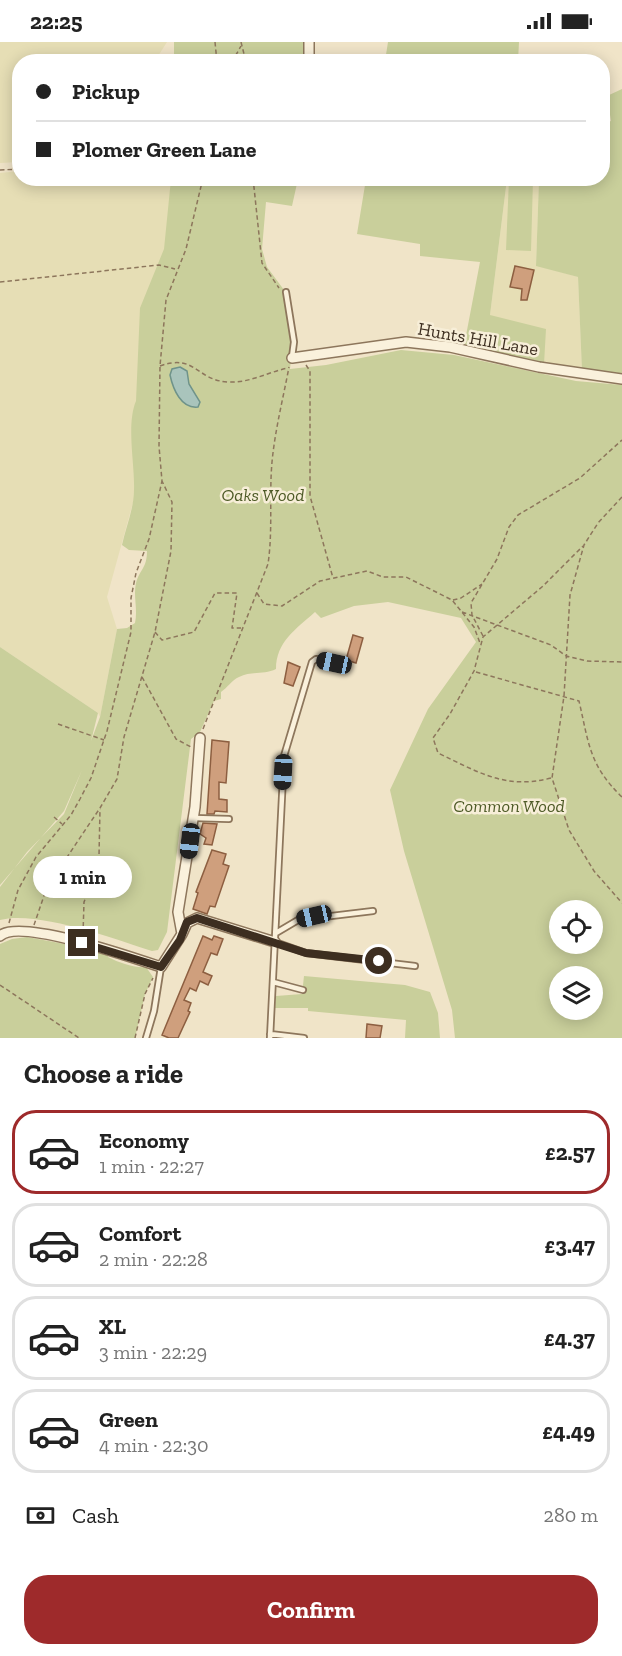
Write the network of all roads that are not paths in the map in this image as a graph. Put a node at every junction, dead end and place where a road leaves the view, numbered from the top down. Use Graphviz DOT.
graph roads {
  1 [pos="286,292"];
  2 [pos="294,361"];
  3 [pos="622,379"];
  4 [pos="334,663"];
  5 [pos="200,738"];
  6 [pos="194,818"];
  7 [pos="230,819"];
  8 [pos="373,911"];
  9 [pos="3,932"];
  10 [pos="182,934"];
  11 [pos="276,938"];
  12 [pos="415,966"];
  13 [pos="161,971"];
  14 [pos="273,982"];
  15 [pos="303,990"];
  16 [pos="270,1036"];
  17 [pos="146,1038"];
  18 [pos="304,1038"];
  1 -- 2 [label="lane"];
  2 -- 3 [label="street, Hunts Hill Lane"];
  4 -- 11 [label="lane"];
  5 -- 6 [label="street"];
  6 -- 7 [label="lane"];
  6 -- 10 [label="street"];
  8 -- 11 [label="lane"];
  9 -- 13 [label="street"];
  10 -- 11 [label="street"];
  10 -- 13 [label="street"];
  11 -- 12 [label="lane"];
  11 -- 14 [label="lane"];
  13 -- 17 [label="lane"];
  14 -- 15 [label="lane"];
  14 -- 16 [label="lane"];
  16 -- 18 [label="lane"];
}
